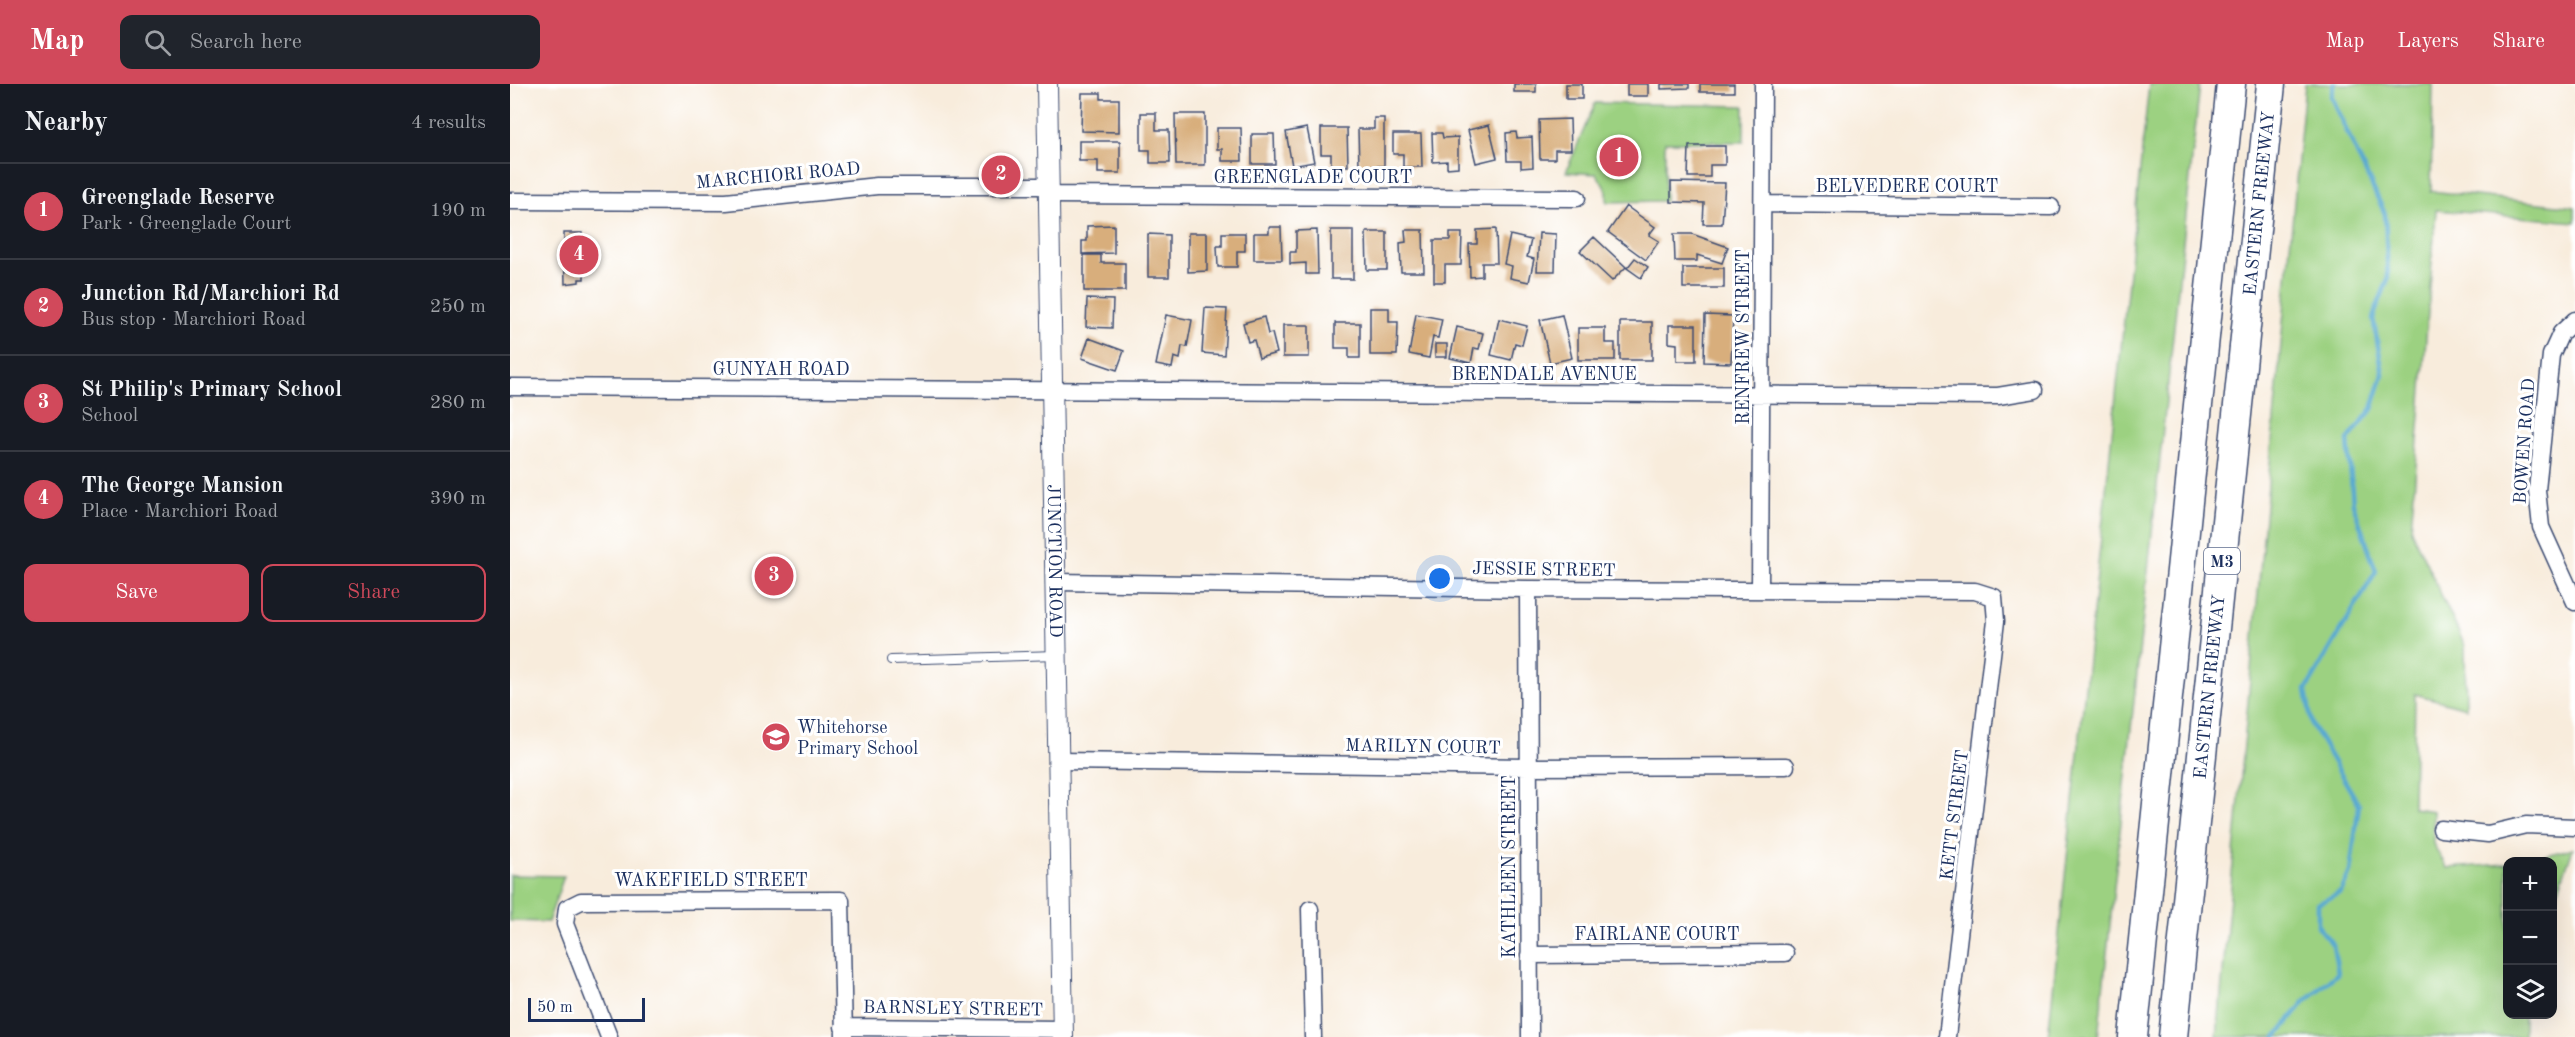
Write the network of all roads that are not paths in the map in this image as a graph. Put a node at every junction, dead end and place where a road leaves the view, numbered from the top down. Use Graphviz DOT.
graph roads {
  1 [pos="1047,84"];
  2 [pos="1763,84"];
  3 [pos="2231,84"];
  4 [pos="2271,84"];
  5 [pos="1049,191"];
  6 [pos="1577,198"];
  7 [pos="510,201"];
  8 [pos="1763,204"];
  9 [pos="2051,207"];
  10 [pos="2575,320"];
  11 [pos="510,387"];
  12 [pos="1053,390"];
  13 [pos="2035,390"];
  14 [pos="1762,395"];
  15 [pos="1056,582"];
  16 [pos="1528,589"];
  17 [pos="1760,590"];
  18 [pos="1994,597"];
  19 [pos="2575,602"];
  20 [pos="1058,655"];
  21 [pos="891,660"];
  22 [pos="1059,761"];
  23 [pos="1786,766"];
  24 [pos="1528,767"];
  25 [pos="2575,827"];
  26 [pos="2441,829"];
  27 [pos="1310,909"];
  28 [pos="1785,953"];
  29 [pos="1529,955"];
  30 [pos="843,1032"];
  31 [pos="1063,1033"];
  32 [pos="609,1037"];
  33 [pos="1313,1037"];
  34 [pos="1530,1037"];
  35 [pos="1947,1037"];
  36 [pos="2133,1037"];
  37 [pos="2173,1037"];
  1 -- 5 [label="street, JUNCTION ROAD"];
  2 -- 8 [label="street, RENFREW STREET"];
  3 -- 36 [label="highway, M3"];
  4 -- 37 [label="highway, EASTERN FREEWAY / M3"];
  5 -- 6 [label="street, GREENGLADE COURT"];
  5 -- 7 [label="street, MARCHIORI ROAD"];
  5 -- 12 [label="street, JUNCTION ROAD"];
  8 -- 9 [label="street, BELVEDERE COURT"];
  8 -- 14 [label="street, RENFREW STREET"];
  10 -- 19 [label="street, BOWEN ROAD"];
  11 -- 12 [label="street, GUNYAH ROAD"];
  12 -- 14 [label="street, BRENDALE AVENUE"];
  12 -- 15 [label="street, JUNCTION ROAD"];
  13 -- 14 [label="street, BRENDALE AVENUE"];
  14 -- 17 [label="street, RENFREW STREET"];
  15 -- 16 [label="street, JESSIE STREET"];
  15 -- 20 [label="street, JUNCTION ROAD"];
  16 -- 17 [label="street, JESSIE STREET"];
  16 -- 24 [label="street, KATHLEEN STREET"];
  17 -- 18 [label="street, JESSIE STREET"];
  18 -- 35 [label="street, KETT STREET"];
  20 -- 21 [label="lane"];
  20 -- 22 [label="street, JUNCTION ROAD"];
  22 -- 24 [label="street, MARILYN COURT"];
  22 -- 31 [label="street, JUNCTION ROAD"];
  23 -- 24 [label="street, MARILYN COURT"];
  24 -- 29 [label="street, KATHLEEN STREET"];
  25 -- 26 [label="street"];
  27 -- 33 [label="street"];
  28 -- 29 [label="street, FAIRLANE COURT"];
  29 -- 34 [label="street, KATHLEEN STREET"];
  30 -- 31 [label="street, BARNSLEY STREET"];
  30 -- 32 [label="street, WAKEFIELD STREET"];
}
